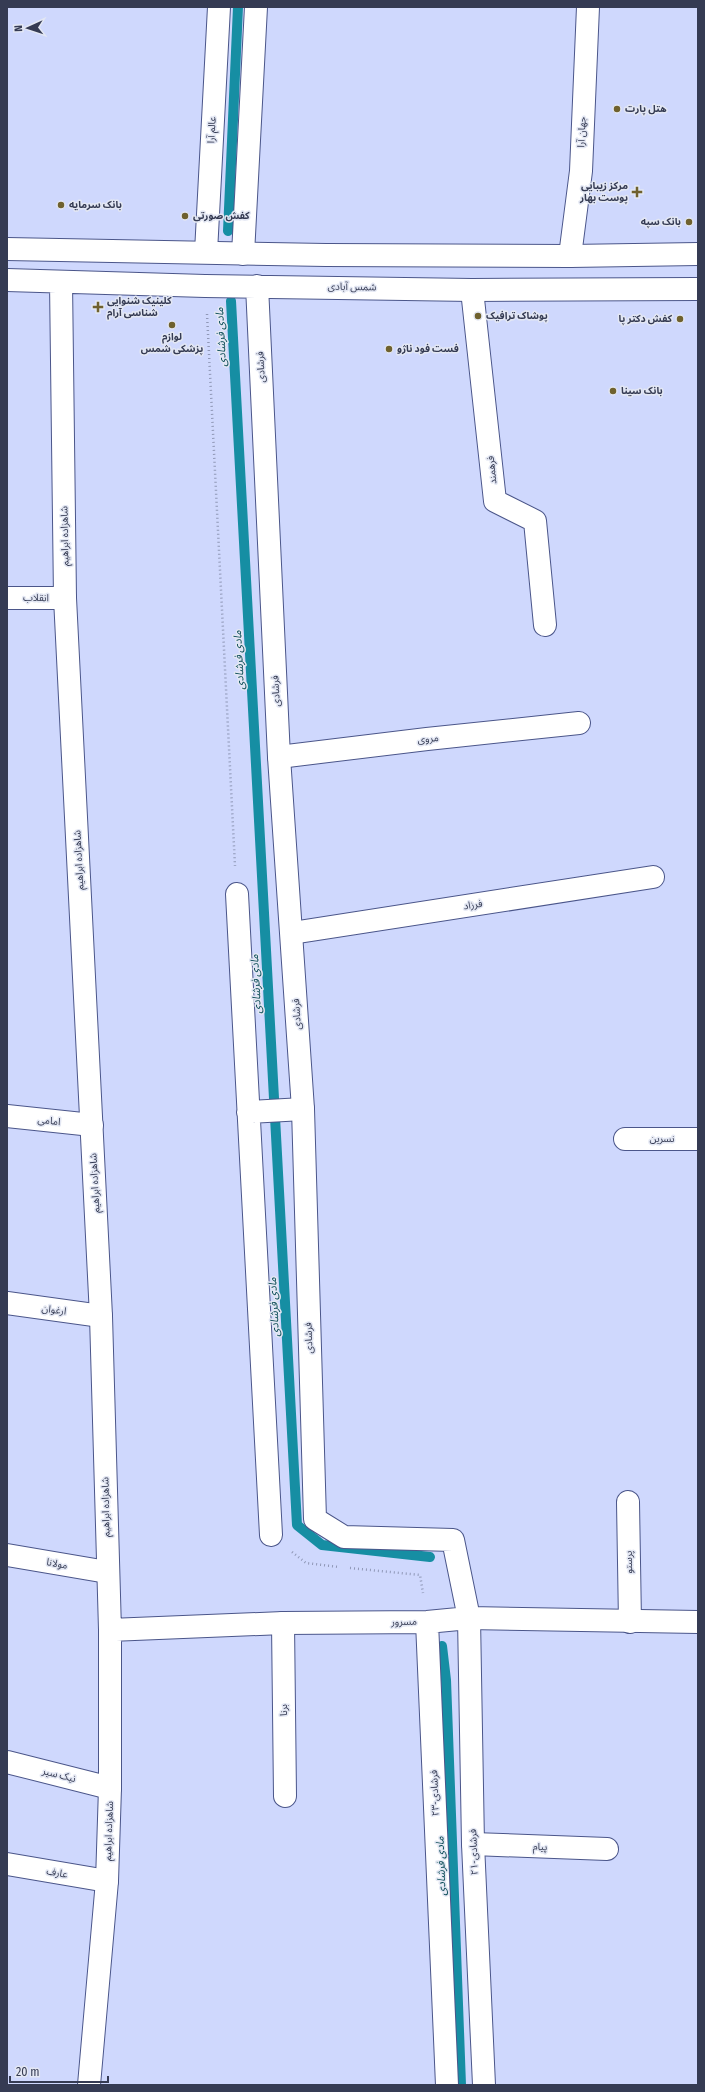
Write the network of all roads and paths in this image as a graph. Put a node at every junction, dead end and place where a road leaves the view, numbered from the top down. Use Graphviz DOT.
graph roads {
  1 [pos="218,7"];
  2 [pos="256,7"];
  3 [pos="588,7"];
  4 [pos="7,249"];
  5 [pos="206,252"];
  6 [pos="243,254"];
  7 [pos="698,254"];
  8 [pos="570,256"];
  9 [pos="7,280"];
  10 [pos="61,282"];
  11 [pos="205,286"];
  12 [pos="257,286"];
  13 [pos="698,289"];
  14 [pos="472,290"];
  15 [pos="7,598"];
  16 [pos="66,598"];
  17 [pos="545,626"];
  18 [pos="579,724"];
  19 [pos="279,757"];
  20 [pos="654,877"];
  21 [pos="237,894"];
  22 [pos="292,932"];
  23 [pos="303,1108"];
  24 [pos="248,1112"];
  25 [pos="7,1116"];
  26 [pos="92,1125"];
  27 [pos="625,1139"];
  28 [pos="698,1139"];
  29 [pos="7,1303"];
  30 [pos="101,1316"];
  31 [pos="628,1502"];
  32 [pos="270,1535"];
  33 [pos="7,1555"];
  34 [pos="107,1572"];
  35 [pos="469,1618"];
  36 [pos="427,1622"];
  37 [pos="630,1622"];
  38 [pos="698,1622"];
  39 [pos="283,1623"];
  40 [pos="110,1630"];
  41 [pos="7,1762"];
  42 [pos="110,1788"];
  43 [pos="285,1796"];
  44 [pos="473,1844"];
  45 [pos="607,1849"];
  46 [pos="7,1864"];
  47 [pos="107,1881"];
  48 [pos="89,2085"];
  49 [pos="447,2085"];
  50 [pos="484,2085"];
  1 -- 5 [label="street, عالم آرا"];
  2 -- 6 [label="street"];
  3 -- 8 [label="street, جهان آرا"];
  4 -- 5 [label="street"];
  5 -- 6 [label="street"];
  6 -- 8 [label="street"];
  7 -- 8 [label="street"];
  9 -- 10 [label="street, شمس آبادی"];
  10 -- 11 [label="street, شمس آبادی"];
  10 -- 16 [label="street, شاهزاده ابراهیم"];
  11 -- 12 [label="street, شمس آبادی"];
  11 -- 21 [label="path"];
  12 -- 14 [label="street, شمس آبادی"];
  12 -- 19 [label="street, فرشادی"];
  13 -- 14 [label="street, شمس آبادی"];
  14 -- 17 [label="street, فرهمند"];
  15 -- 16 [label="street, انقلاب"];
  16 -- 26 [label="street, شاهزاده ابراهیم"];
  18 -- 19 [label="street, مروی"];
  19 -- 22 [label="street, فرشادی"];
  20 -- 22 [label="street, فرزاد"];
  21 -- 24 [label="street"];
  22 -- 23 [label="street, فرشادی"];
  23 -- 24 [label="street"];
  23 -- 35 [label="street, فرشادی"];
  24 -- 32 [label="street"];
  25 -- 26 [label="street, امامی"];
  26 -- 30 [label="street, شاهزاده ابراهیم"];
  27 -- 28 [label="street, نسرین"];
  29 -- 30 [label="street, ارغوان"];
  30 -- 34 [label="street, شاهزاده ابراهیم"];
  31 -- 37 [label="street, پرستو"];
  32 -- 36 [label="path"];
  33 -- 34 [label="street, مولانا"];
  34 -- 40 [label="street, شاهزاده ابراهیم"];
  35 -- 36 [label="street, مسرور"];
  35 -- 37 [label="street, مسرور"];
  35 -- 44 [label="street, ۲۱-فرشادی"];
  36 -- 39 [label="street, مسرور"];
  36 -- 49 [label="street, ۲۳-فرشادی"];
  37 -- 38 [label="street, مسرور"];
  39 -- 40 [label="street, مسرور"];
  39 -- 43 [label="street, برنا"];
  40 -- 42 [label="street, شاهزاده ابراهیم"];
  41 -- 42 [label="street, نیک سیر"];
  42 -- 47 [label="street, شاهزاده ابراهیم"];
  44 -- 45 [label="street, پیام"];
  44 -- 50 [label="street, ۲۱-فرشادی"];
  46 -- 47 [label="street, عارف"];
  47 -- 48 [label="street, شاهزاده ابراهیم"];
}
